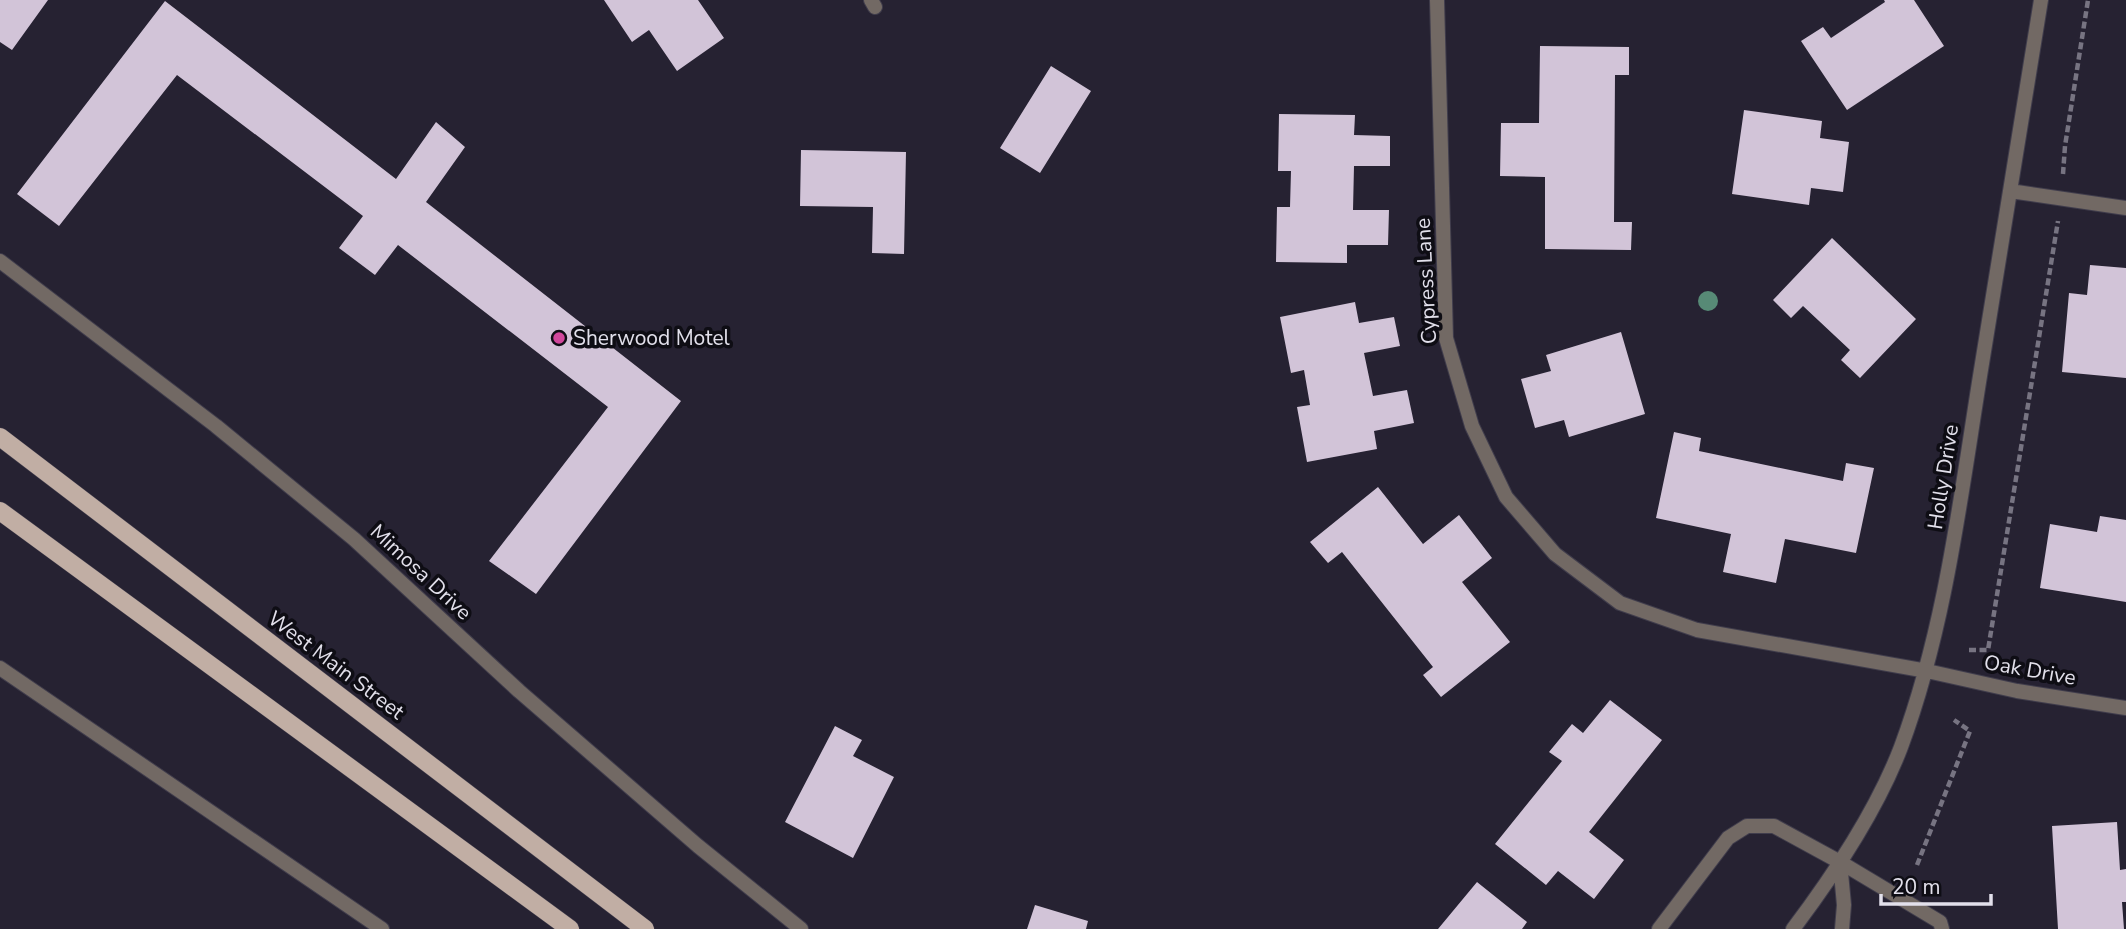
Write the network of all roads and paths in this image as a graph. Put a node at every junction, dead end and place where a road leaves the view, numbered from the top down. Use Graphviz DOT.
graph roads {
  1 [pos="1437,0"];
  2 [pos="2041,0"];
  3 [pos="2088,0"];
  4 [pos="2010,191"];
  5 [pos="2062,199"];
  6 [pos="2126,208"];
  7 [pos="0,261"];
  8 [pos="0,437"];
  9 [pos="0,511"];
  10 [pos="1969,650"];
  11 [pos="0,668"];
  12 [pos="1927,671"];
  13 [pos="2126,708"];
  14 [pos="1954,720"];
  15 [pos="1840,862"];
  16 [pos="1917,865"];
  17 [pos="382,929"];
  18 [pos="570,929"];
  19 [pos="645,929"];
  20 [pos="801,929"];
  21 [pos="1659,929"];
  22 [pos="1793,929"];
  23 [pos="1842,929"];
  24 [pos="1942,929"];
  1 -- 12 [label="street, Cypress Lane"];
  2 -- 4 [label="street, Holly Drive"];
  3 -- 5 [label="path"];
  4 -- 5 [label="street"];
  4 -- 12 [label="street, Holly Drive"];
  5 -- 6 [label="street"];
  5 -- 10 [label="path"];
  7 -- 20 [label="street, Mimosa Drive"];
  8 -- 19 [label="main road, West Main Street"];
  9 -- 18 [label="main road"];
  11 -- 17 [label="street"];
  12 -- 13 [label="street, Oak Drive"];
  12 -- 15 [label="street, Holly Drive"];
  14 -- 16 [label="path"];
  15 -- 21 [label="street"];
  15 -- 22 [label="street, Holly Drive"];
  15 -- 23 [label="street"];
  15 -- 24 [label="street"];
}
